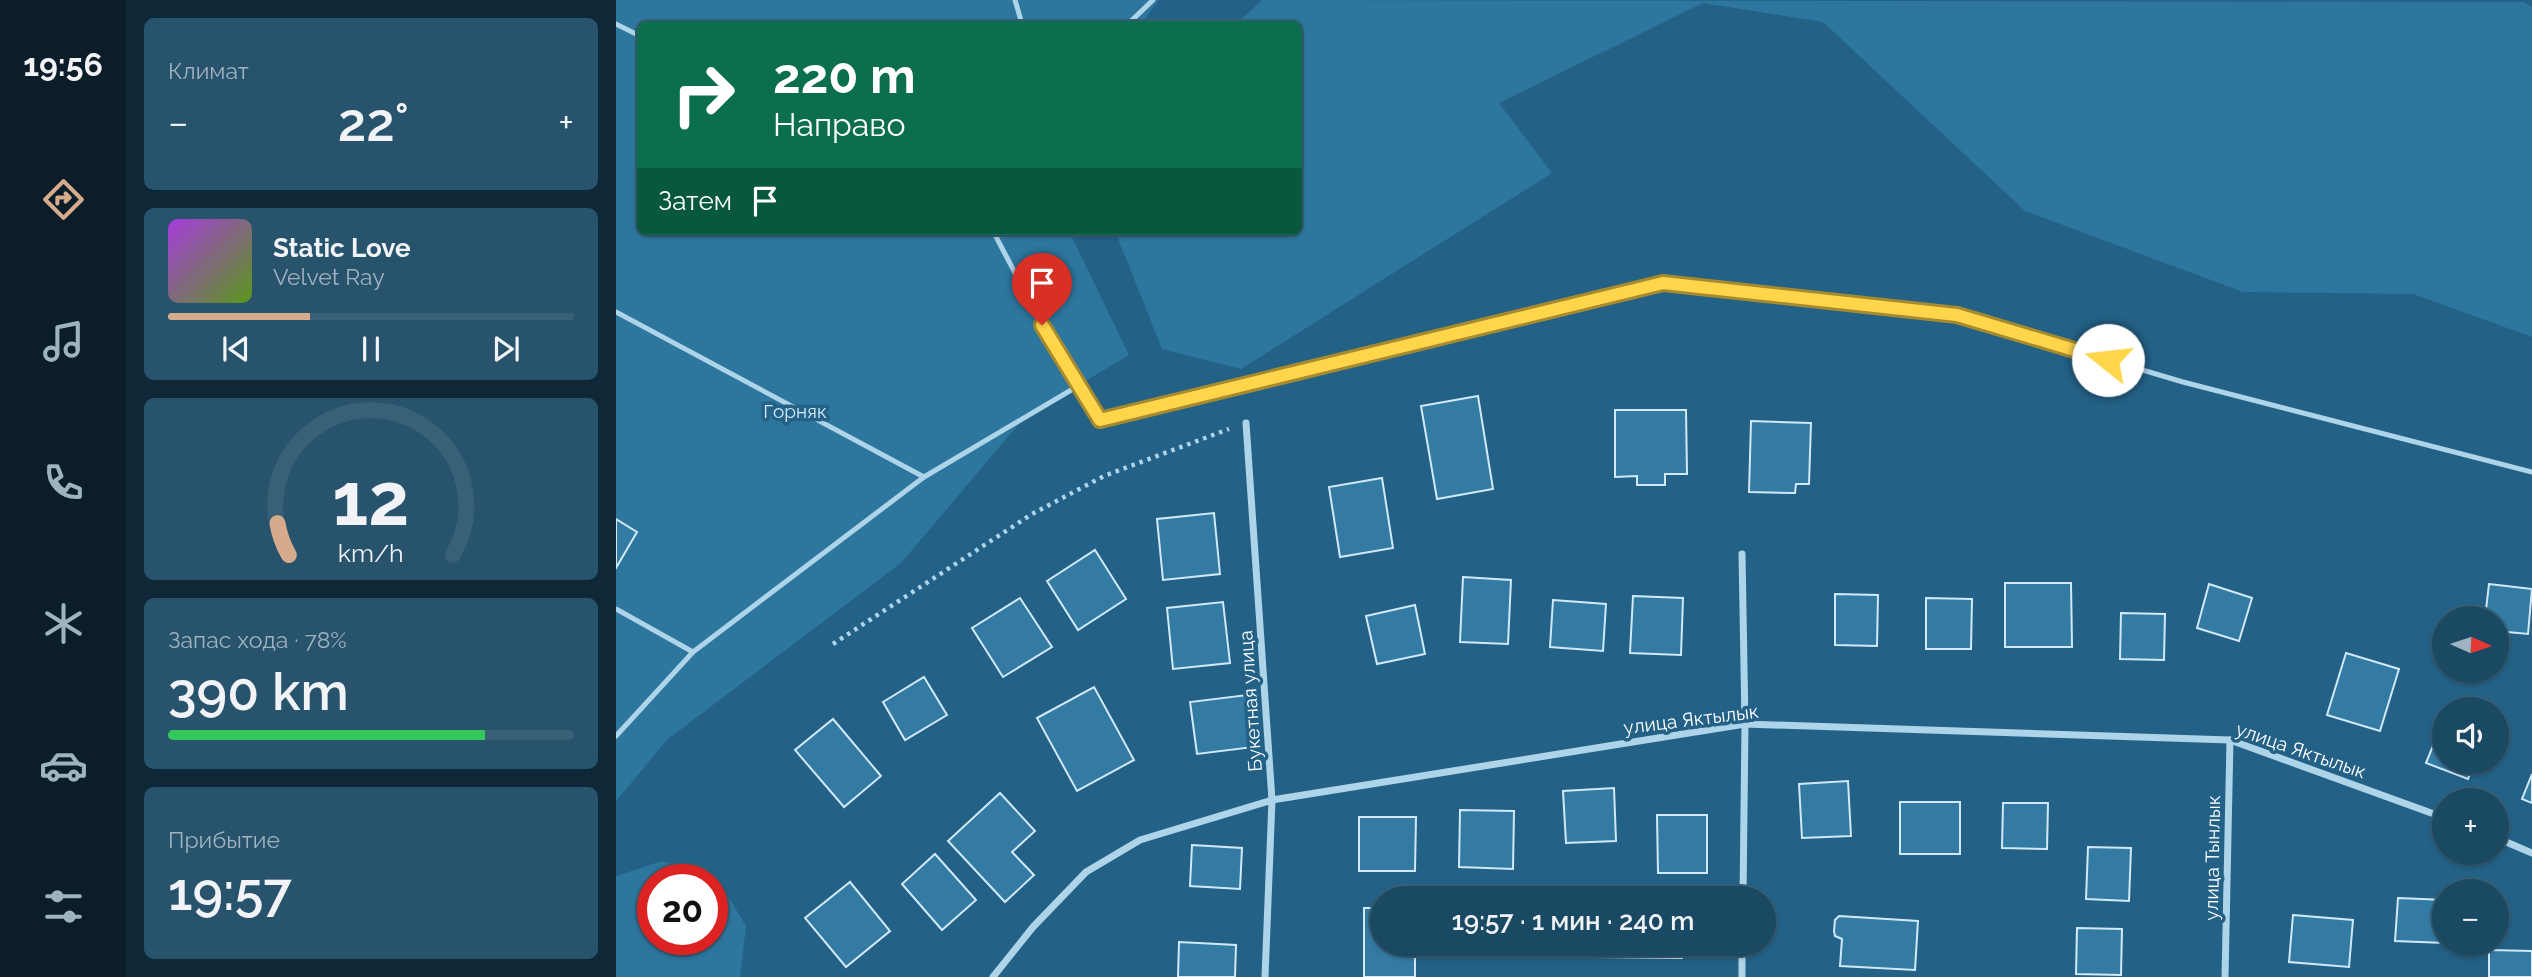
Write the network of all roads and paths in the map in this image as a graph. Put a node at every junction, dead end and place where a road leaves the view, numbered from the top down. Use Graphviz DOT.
graph roads {
  1 [pos="1014,0"];
  2 [pos="1153,0"];
  3 [pos="1021,21"];
  4 [pos="1131,21"];
  5 [pos="616,23"];
  6 [pos="637,34"];
  7 [pos="995,235"];
  8 [pos="616,312"];
  9 [pos="1079,386"];
  10 [pos="1247,423"];
  11 [pos="2532,472"];
  12 [pos="924,477"];
  13 [pos="1742,554"];
  14 [pos="616,610"];
  15 [pos="833,645"];
  16 [pos="693,652"];
  17 [pos="1745,724"];
  18 [pos="616,736"];
  19 [pos="2230,740"];
  20 [pos="1272,800"];
  21 [pos="2432,813"];
  22 [pos="2509,843"];
  23 [pos="2532,853"];
  24 [pos="1743,886"];
  25 [pos="1742,956"];
  26 [pos="993,977"];
  27 [pos="1265,977"];
  28 [pos="1742,977"];
  29 [pos="2225,977"];
  1 -- 3 [label="lane"];
  2 -- 4 [label="lane"];
  5 -- 6 [label="lane"];
  7 -- 9 [label="lane"];
  8 -- 12 [label="lane"];
  9 -- 11 [label="lane"];
  9 -- 12 [label="lane"];
  10 -- 15 [label="path"];
  10 -- 20 [label="street, Букетная улица"];
  12 -- 16 [label="lane"];
  13 -- 17 [label="street"];
  14 -- 16 [label="lane"];
  16 -- 18 [label="lane"];
  17 -- 19 [label="street, улица Яктылык"];
  17 -- 20 [label="street, улица Яктылык"];
  17 -- 24 [label="street"];
  19 -- 21 [label="street, улица Яктылык"];
  19 -- 29 [label="street, улица Тынлык"];
  20 -- 26 [label="street, улица Яктылык"];
  20 -- 27 [label="street, Букетная улица"];
  22 -- 23 [label="street"];
  25 -- 28 [label="street"];
}
